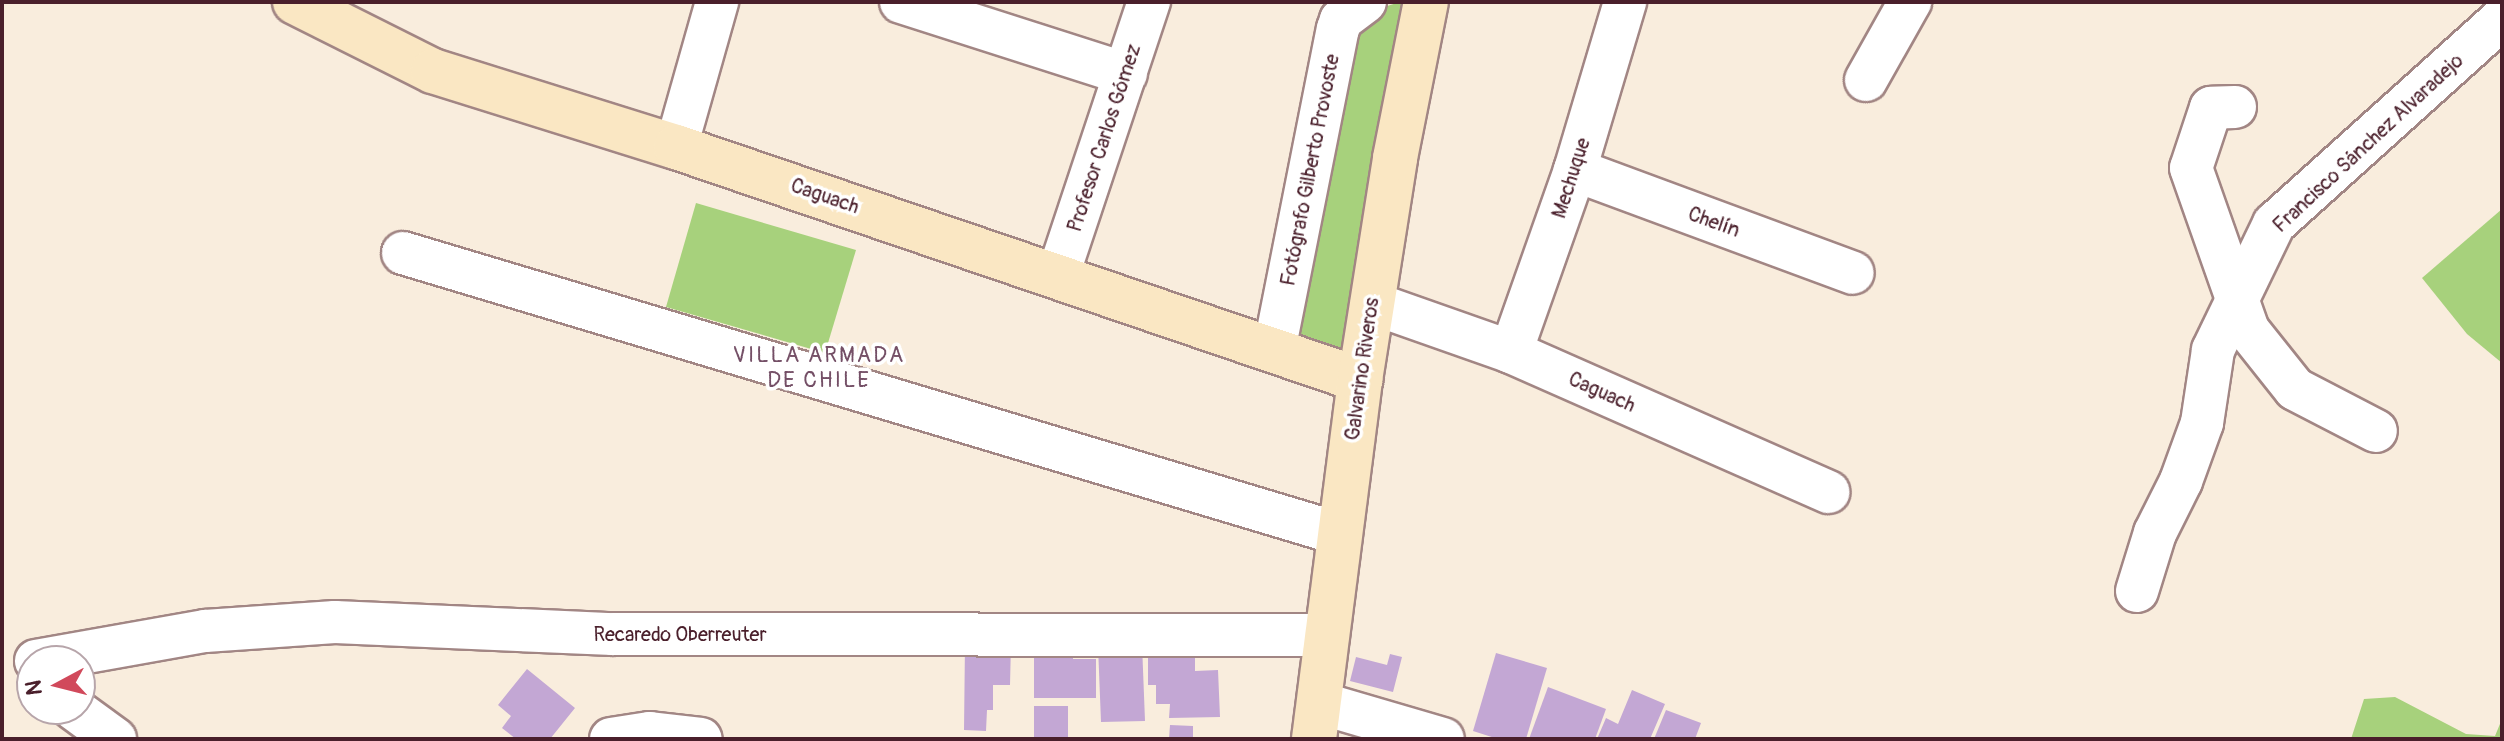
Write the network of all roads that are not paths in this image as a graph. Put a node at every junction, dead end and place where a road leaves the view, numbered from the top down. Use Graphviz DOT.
graph roads {
  1 [pos="295,2"];
  2 [pos="717,2"];
  3 [pos="901,2"];
  4 [pos="1149,2"];
  5 [pos="1365,2"];
  6 [pos="1426,2"];
  7 [pos="1625,2"];
  8 [pos="1910,2"];
  9 [pos="2502,19"];
  10 [pos="1126,74"];
  11 [pos="1866,80"];
  12 [pos="2235,107"];
  13 [pos="676,147"];
  14 [pos="1575,170"];
  15 [pos="403,253"];
  16 [pos="1853,273"];
  17 [pos="1058,275"];
  18 [pos="2238,298"];
  19 [pos="1372,303"];
  20 [pos="1274,351"];
  21 [pos="1511,352"];
  22 [pos="1360,380"];
  23 [pos="2376,431"];
  24 [pos="1828,492"];
  25 [pos="1340,534"];
  26 [pos="2137,591"];
  27 [pos="1327,635"];
  28 [pos="96,653"];
  29 [pos="1317,721"];
  30 [pos="96,725"];
  31 [pos="115,739"];
  32 [pos="611,739"];
  33 [pos="701,739"];
  34 [pos="1443,739"];
  1 -- 13 [label="street, Caguach"];
  2 -- 13 [label="street"];
  3 -- 10 [label="street"];
  4 -- 10 [label="street, Profesor Carlos Gómez"];
  5 -- 20 [label="street, Fotógrafo Gilberto Provoste"];
  6 -- 19 [label="street, Galvarino Riveros"];
  7 -- 14 [label="street, Mechuque"];
  8 -- 11 [label="street"];
  9 -- 18 [label="street, Francisco Sánchez Alvaradejo"];
  10 -- 17 [label="street, Profesor Carlos Gómez"];
  12 -- 18 [label="street"];
  13 -- 17 [label="street, Caguach"];
  14 -- 16 [label="street, Chelín"];
  14 -- 21 [label="street, Mechuque"];
  15 -- 25 [label="street"];
  17 -- 20 [label="street, Caguach"];
  18 -- 23 [label="street"];
  18 -- 26 [label="street, Francisco Sánchez Alvaradejo"];
  19 -- 21 [label="street, Caguach"];
  19 -- 22 [label="street, Galvarino Riveros"];
  20 -- 22 [label="street, Caguach"];
  21 -- 24 [label="street, Caguach"];
  22 -- 25 [label="street, Galvarino Riveros"];
  25 -- 27 [label="street, Galvarino Riveros"];
  27 -- 28 [label="street, Recaredo Oberreuter"];
  27 -- 29 [label="street, Galvarino Riveros"];
  29 -- 34 [label="street"];
  30 -- 31 [label="street"];
  32 -- 33 [label="street"];
}
